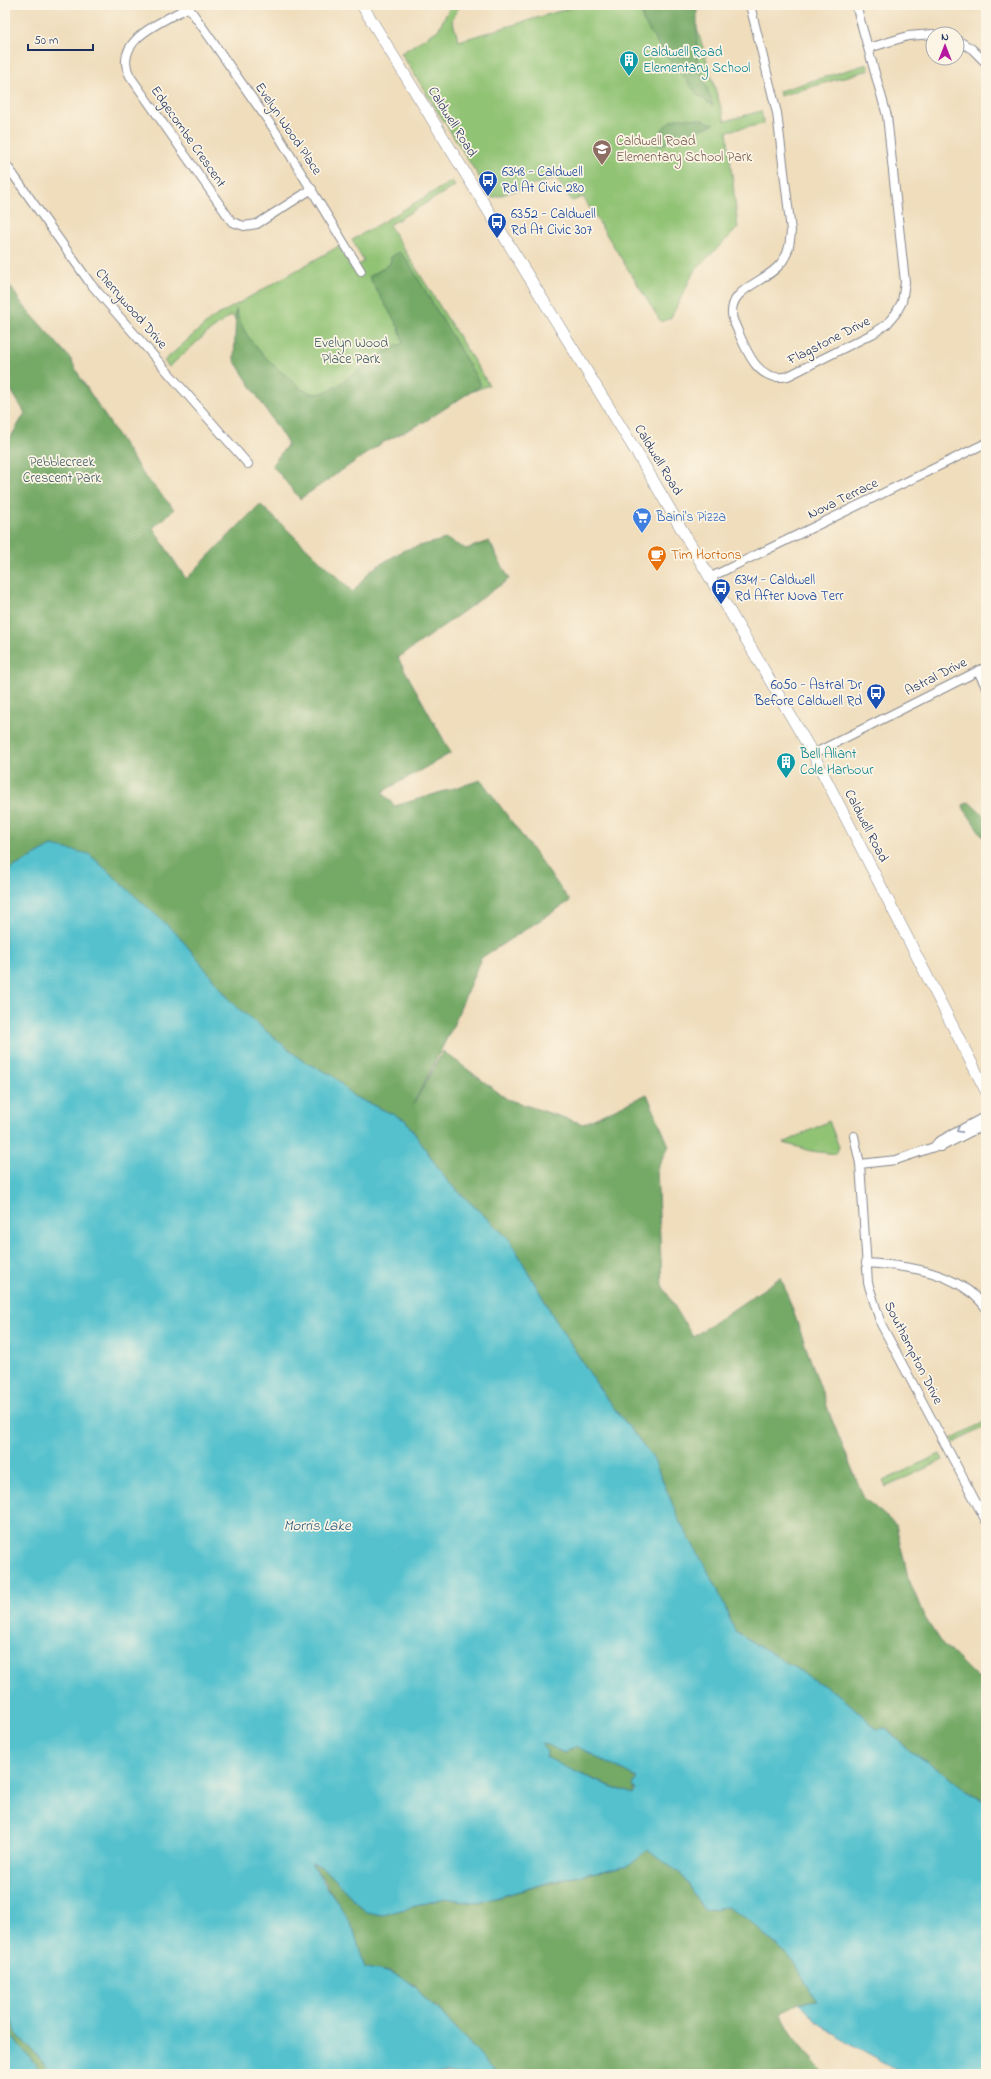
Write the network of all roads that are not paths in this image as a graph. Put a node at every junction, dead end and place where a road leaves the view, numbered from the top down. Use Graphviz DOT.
graph roads {
  1 [pos="362,5"];
  2 [pos="750,5"];
  3 [pos="856,5"];
  4 [pos="188,6"];
  5 [pos="925,35"];
  6 [pos="965,44"];
  7 [pos="869,48"];
  8 [pos="986,63"];
  9 [pos="5,163"];
  10 [pos="312,189"];
  11 [pos="361,271"];
  12 [pos="986,443"];
  13 [pos="248,464"];
  14 [pos="711,577"];
  15 [pos="986,667"];
  16 [pos="978,671"];
  17 [pos="986,687"];
  18 [pos="812,754"];
  19 [pos="986,1092"];
  20 [pos="986,1116"];
  21 [pos="986,1124"];
  22 [pos="854,1136"];
  23 [pos="934,1147"];
  24 [pos="860,1164"];
  25 [pos="866,1263"];
  26 [pos="986,1308"];
  27 [pos="986,1521"];
  1 -- 14 [label="street, Caldwell Road"];
  2 -- 7 [label="street, Flagstone Drive"];
  3 -- 7 [label="street, Flagstone Drive"];
  4 -- 10 [label="street, Evelyn Wood Place"];
  4 -- 10 [label="street, Edgecombe Crescent"];
  5 -- 7 [label="street"];
  6 -- 8 [label="street"];
  9 -- 13 [label="street, Cherrywood Drive"];
  10 -- 11 [label="street, Evelyn Wood Place"];
  12 -- 14 [label="street, Nova Terrace"];
  14 -- 18 [label="street, Caldwell Road"];
  15 -- 16 [label="street, Astral Drive"];
  16 -- 17 [label="street"];
  16 -- 18 [label="street, Astral Drive"];
  18 -- 19 [label="street, Caldwell Road"];
  20 -- 23 [label="street, one-way"];
  21 -- 23 [label="street"];
  22 -- 24 [label="street, Southampton Drive"];
  23 -- 24 [label="street"];
  24 -- 25 [label="street, Southampton Drive"];
  25 -- 26 [label="street"];
  25 -- 27 [label="street, Southampton Drive"];
}
